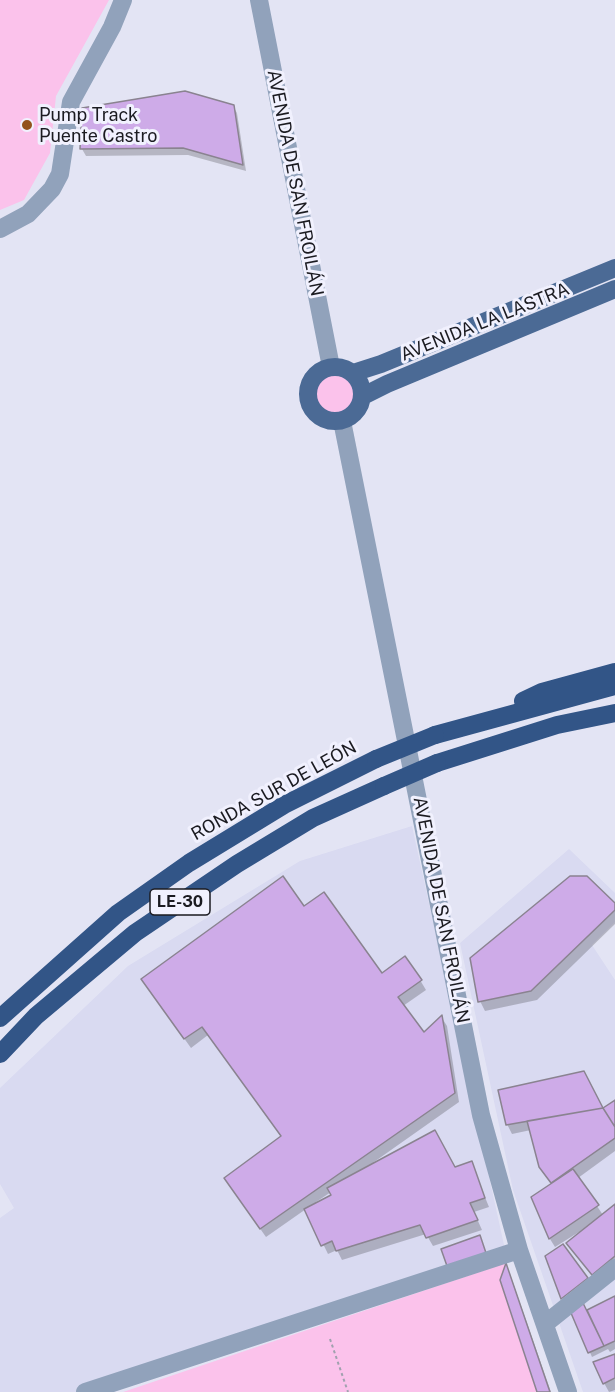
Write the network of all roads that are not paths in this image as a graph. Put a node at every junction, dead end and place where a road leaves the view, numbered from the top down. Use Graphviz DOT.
graph roads {
  1 [pos="123,0"];
  2 [pos="259,0"];
  3 [pos="0,229"];
  4 [pos="615,268"];
  5 [pos="615,289"];
  6 [pos="331,367"];
  7 [pos="353,373"];
  8 [pos="363,396"];
  9 [pos="342,421"];
  10 [pos="615,672"];
  11 [pos="615,686"];
  12 [pos="615,713"];
  13 [pos="477,722"];
  14 [pos="615,722"];
  15 [pos="557,725"];
  16 [pos="0,1018"];
  17 [pos="0,1054"];
  18 [pos="519,1250"];
  19 [pos="615,1268"];
  20 [pos="545,1324"];
  21 [pos="85,1392"];
  22 [pos="568,1392"];
  1 -- 3 [label="street"];
  2 -- 6 [label="street, AVENIDA DE SAN FROILÁN"];
  4 -- 7 [label="main road, AVENIDA LA LASTRA"];
  5 -- 8 [label="main road, AVENIDA LA LASTRA"];
  6 -- 7 [label="main road"];
  6 -- 9 [label="main road"];
  7 -- 8 [label="main road"];
  8 -- 9 [label="main road"];
  9 -- 18 [label="street, AVENIDA DE SAN FROILÁN"];
  10 -- 13 [label="highway"];
  11 -- 13 [label="highway, RONDA SUR DE LEÓN / LE-30"];
  12 -- 15 [label="highway, LE-30"];
  13 -- 16 [label="highway, RONDA SUR DE LEÓN / LE-30, bridge"];
  14 -- 15 [label="highway"];
  15 -- 17 [label="highway, LE-30, bridge"];
  18 -- 20 [label="street, AVENIDA DE SAN FROILÁN"];
  18 -- 21 [label="street"];
  19 -- 20 [label="street"];
  20 -- 22 [label="street, AVENIDA DE SAN FROILÁN"];
}
